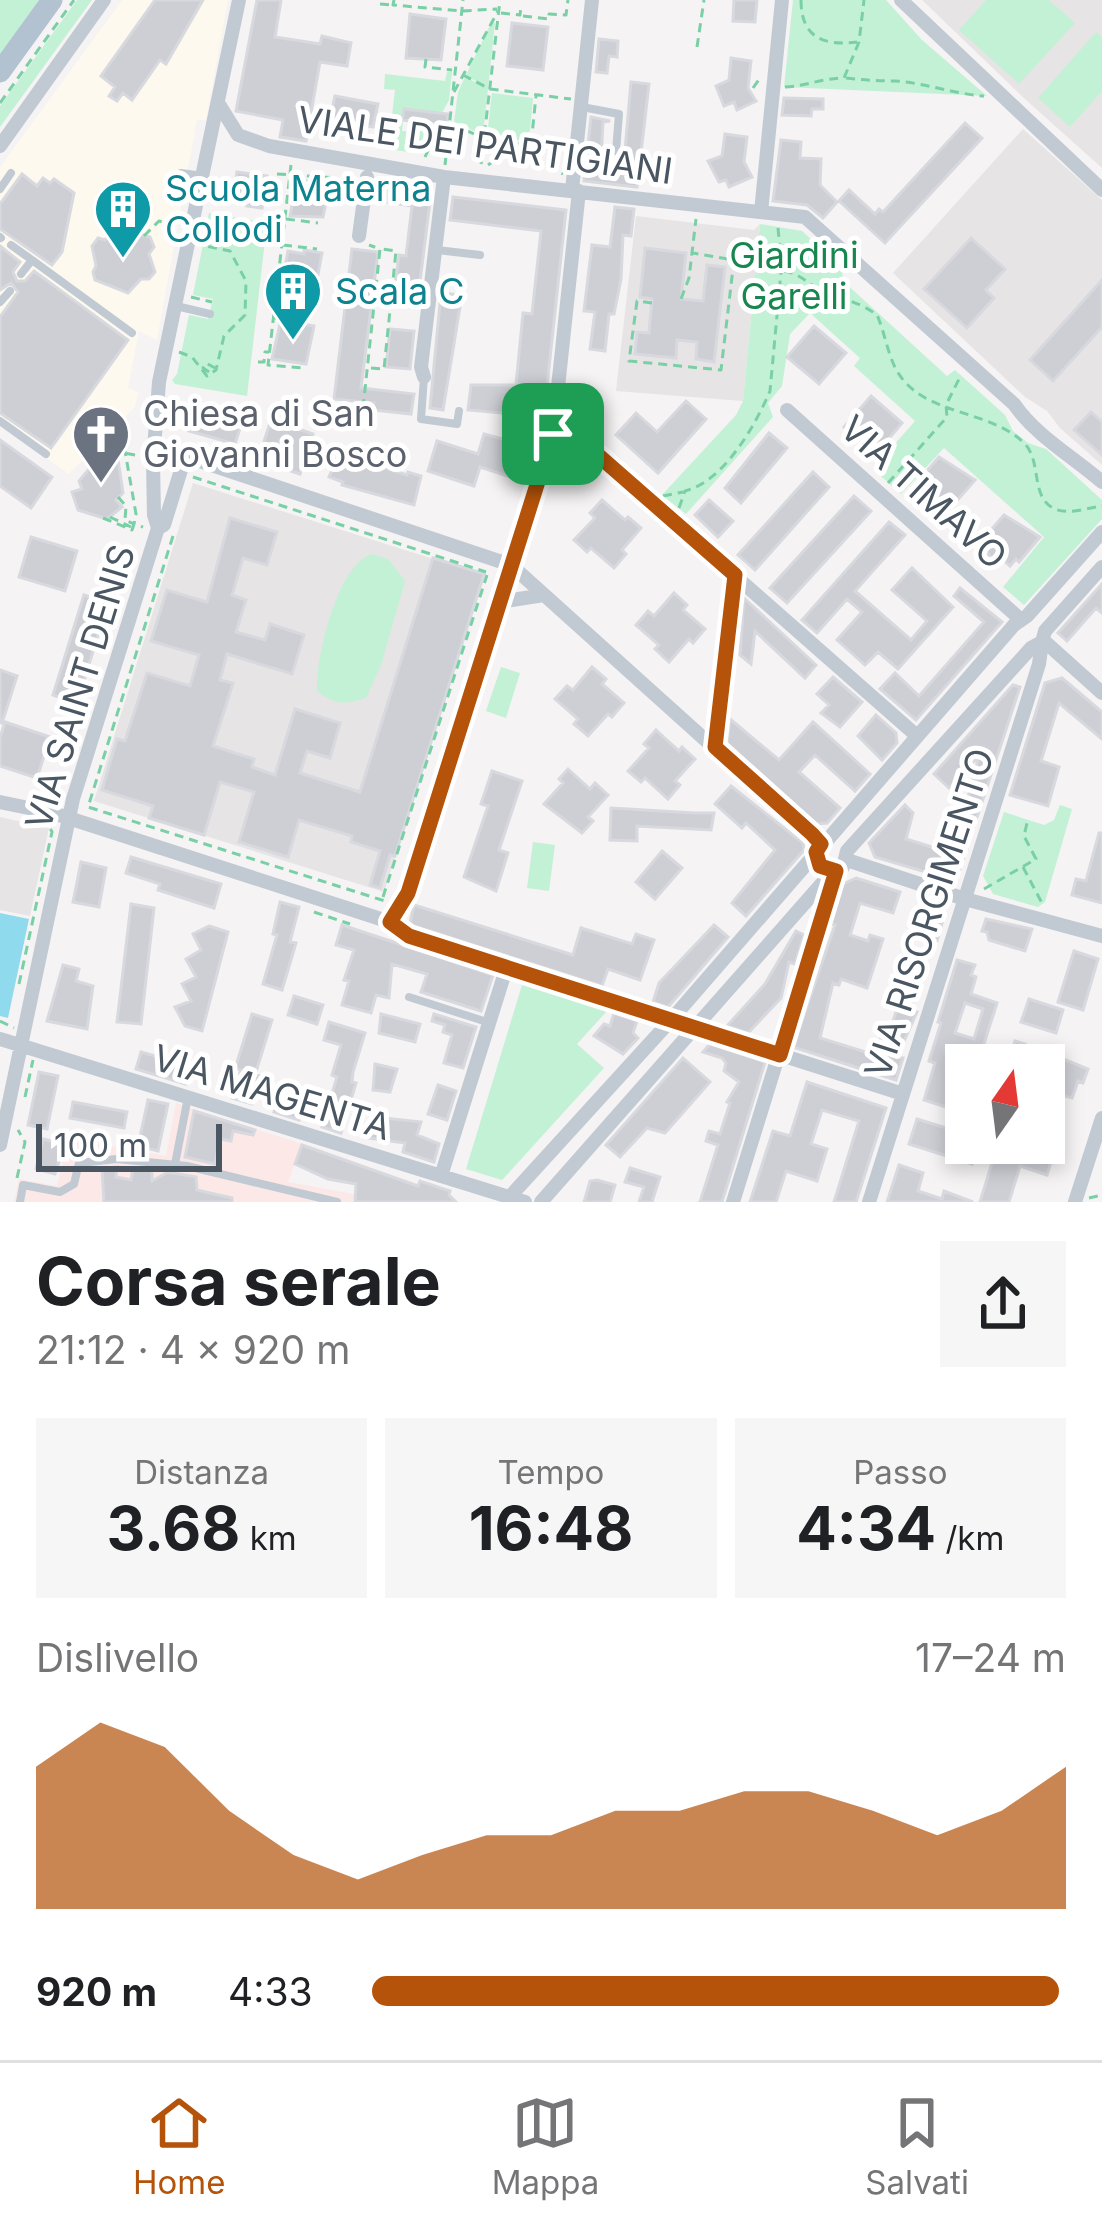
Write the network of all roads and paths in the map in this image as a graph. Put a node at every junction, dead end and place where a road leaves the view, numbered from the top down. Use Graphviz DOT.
graph roads {
  1 [pos="52,0"];
  2 [pos="74,0"];
  3 [pos="104,0"];
  4 [pos="239,0"];
  5 [pos="463,0"];
  6 [pos="500,0"];
  7 [pos="568,0"];
  8 [pos="592,0"];
  9 [pos="704,0"];
  10 [pos="782,0"];
  11 [pos="801,0"];
  12 [pos="864,0"];
  13 [pos="901,0"];
  14 [pos="394,3"];
  15 [pos="380,4"];
  16 [pos="521,6"];
  17 [pos="462,11"];
  18 [pos="499,11"];
  19 [pos="521,16"];
  20 [pos="549,19"];
  21 [pos="522,25"];
  22 [pos="548,28"];
  23 [pos="859,42"];
  24 [pos="698,47"];
  25 [pos="426,59"];
  26 [pos="456,71"];
  27 [pos="1,72"];
  28 [pos="463,75"];
  29 [pos="844,78"];
  30 [pos="774,82"];
  31 [pos="753,88"];
  32 [pos="490,89"];
  33 [pos="453,93"];
  34 [pos="536,94"];
  35 [pos="987,96"];
  36 [pos="0,103"];
  37 [pos="577,103"];
  38 [pos="220,106"];
  39 [pos="450,123"];
  40 [pos="532,135"];
  41 [pos="449,137"];
  42 [pos="484,139"];
  43 [pos="0,146"];
  44 [pos="509,151"];
  45 [pos="616,151"];
  46 [pos="424,157"];
  47 [pos="292,159"];
  48 [pos="446,160"];
  49 [pos="529,160"];
  50 [pos="481,164"];
  51 [pos="488,165"];
  52 [pos="11,173"];
  53 [pos="181,173"];
  54 [pos="277,174"];
  55 [pos="565,175"];
  56 [pos="204,176"];
  57 [pos="291,176"];
  58 [pos="367,177"];
  59 [pos="444,177"];
  60 [pos="337,178"];
  61 [pos="0,189"];
  62 [pos="576,190"];
  63 [pos="1102,190"];
  64 [pos="761,212"];
  65 [pos="696,219"];
  66 [pos="284,220"];
  67 [pos="319,223"];
  68 [pos="778,225"];
  69 [pos="181,226"];
  70 [pos="144,236"];
  71 [pos="359,236"];
  72 [pos="282,243"];
  73 [pos="201,244"];
  74 [pos="11,245"];
  75 [pos="317,249"];
  76 [pos="380,249"];
  77 [pos="435,250"];
  78 [pos="692,254"];
  79 [pos="480,255"];
  80 [pos="32,260"];
  81 [pos="782,271"];
  82 [pos="21,274"];
  83 [pos="280,275"];
  84 [pos="266,290"];
  85 [pos="276,293"];
  86 [pos="313,295"];
  87 [pos="681,299"];
  88 [pos="183,302"];
  89 [pos="212,302"];
  90 [pos="652,303"];
  91 [pos="210,314"];
  92 [pos="273,316"];
  93 [pos="308,322"];
  94 [pos="132,333"];
  95 [pos="177,352"];
  96 [pos="269,352"];
  97 [pos="258,362"];
  98 [pos="368,367"];
  99 [pos="304,368"];
  100 [pos="215,370"];
  101 [pos="964,371"];
  102 [pos="209,373"];
  103 [pos="424,377"];
  104 [pos="946,405"];
  105 [pos="363,408"];
  106 [pos="788,410"];
  107 [pos="459,411"];
  108 [pos="0,421"];
  109 [pos="553,434"];
  110 [pos="112,451"];
  111 [pos="125,451"];
  112 [pos="176,453"];
  113 [pos="46,454"];
  114 [pos="135,455"];
  115 [pos="153,462"];
  116 [pos="191,477"];
  117 [pos="1102,482"];
  118 [pos="887,484"];
  119 [pos="686,491"];
  120 [pos="118,497"];
  121 [pos="661,497"];
  122 [pos="1102,506"];
  123 [pos="677,511"];
  124 [pos="106,517"];
  125 [pos="178,520"];
  126 [pos="133,525"];
  127 [pos="151,527"];
  128 [pos="1102,532"];
  129 [pos="511,565"];
  130 [pos="1102,567"];
  131 [pos="735,575"];
  132 [pos="544,595"];
  133 [pos="499,602"];
  134 [pos="1020,622"];
  135 [pos="1040,640"];
  136 [pos="1102,693"];
  137 [pos="917,736"];
  138 [pos="715,747"];
  139 [pos="0,802"];
  140 [pos="69,818"];
  141 [pos="1027,823"];
  142 [pos="50,826"];
  143 [pos="821,845"];
  144 [pos="259,853"];
  145 [pos="256,860"];
  146 [pos="841,863"];
  147 [pos="1023,867"];
  148 [pos="971,894"];
  149 [pos="803,905"];
  150 [pos="1047,912"];
  151 [pos="822,918"];
  152 [pos="390,922"];
  153 [pos="1102,936"];
  154 [pos="507,966"];
  155 [pos="20,981"];
  156 [pos="409,997"];
  157 [pos="671,1019"];
  158 [pos="0,1021"];
  159 [pos="489,1022"];
  160 [pos="694,1028"];
  161 [pos="5,1033"];
  162 [pos="21,1045"];
  163 [pos="780,1055"];
  164 [pos="32,1062"];
  165 [pos="903,1094"];
  166 [pos="188,1096"];
  167 [pos="22,1107"];
  168 [pos="1102,1118"];
  169 [pos="17,1130"];
  170 [pos="0,1145"];
  171 [pos="175,1164"];
  172 [pos="441,1176"];
  173 [pos="16,1182"];
  174 [pos="513,1200"];
  175 [pos="20,1202"];
  176 [pos="337,1202"];
  177 [pos="541,1202"];
  178 [pos="733,1202"];
  179 [pos="869,1202"];
  180 [pos="1075,1202"];
  1 -- 27 [label="main road"];
  2 -- 36 [label="path"];
  3 -- 43 [label="street"];
  4 -- 38 [label="street"];
  5 -- 17 [label="path"];
  6 -- 18 [label="path"];
  7 -- 20 [label="path"];
  8 -- 37 [label="street"];
  9 -- 24 [label="path"];
  10 -- 30 [label="street"];
  11 -- 23 [label="path"];
  12 -- 23 [label="path"];
  13 -- 63 [label="street"];
  14 -- 15 [label="path"];
  14 -- 17 [label="path"];
  16 -- 19 [label="path"];
  17 -- 18 [label="path"];
  17 -- 26 [label="path"];
  18 -- 19 [label="path"];
  18 -- 28 [label="path"];
  18 -- 32 [label="path"];
  19 -- 20 [label="path"];
  19 -- 21 [label="path"];
  20 -- 22 [label="path"];
  23 -- 29 [label="path"];
  25 -- 26 [label="path"];
  26 -- 33 [label="path"];
  28 -- 32 [label="path"];
  28 -- 33 [label="path"];
  29 -- 30 [label="path"];
  29 -- 35 [label="path"];
  30 -- 31 [label="path"];
  30 -- 64 [label="street"];
  32 -- 34 [label="path"];
  32 -- 42 [label="path"];
  33 -- 39 [label="path"];
  34 -- 37 [label="path"];
  34 -- 40 [label="path"];
  37 -- 45 [label="lane"];
  37 -- 62 [label="street"];
  38 -- 56 [label="street"];
  38 -- 59 [label="street, VIALE DEI PARTIGIANI"];
  39 -- 41 [label="path"];
  39 -- 42 [label="path"];
  40 -- 44 [label="path"];
  40 -- 49 [label="path"];
  41 -- 46 [label="path"];
  41 -- 48 [label="path"];
  42 -- 44 [label="path"];
  42 -- 50 [label="path"];
  44 -- 49 [label="path"];
  44 -- 51 [label="path"];
  47 -- 57 [label="path"];
  49 -- 55 [label="path"];
  52 -- 61 [label="lane"];
  53 -- 56 [label="lane"];
  54 -- 57 [label="path"];
  56 -- 88 [label="street"];
  57 -- 60 [label="path"];
  57 -- 66 [label="path"];
  58 -- 71 [label="street"];
  59 -- 62 [label="street, VIALE DEI PARTIGIANI"];
  59 -- 77 [label="street"];
  62 -- 64 [label="street, VIALE DEI PARTIGIANI"];
  62 -- 109 [label="street"];
  64 -- 117 [label="street, VIALE DEI PARTIGIANI"];
  65 -- 78 [label="path"];
  66 -- 67 [label="path"];
  66 -- 72 [label="path"];
  68 -- 81 [label="path"];
  69 -- 70 [label="path"];
  71 -- 76 [label="path"];
  72 -- 75 [label="path"];
  72 -- 83 [label="path"];
  73 -- 100 [label="path"];
  74 -- 80 [label="lane"];
  76 -- 98 [label="path"];
  76 -- 98 [label="path"];
  77 -- 79 [label="lane"];
  77 -- 103 [label="street"];
  78 -- 87 [label="path"];
  78 -- 90 [label="path"];
  80 -- 82 [label="lane"];
  80 -- 94 [label="lane"];
  81 -- 104 [label="path"];
  81 -- 119 [label="path"];
  83 -- 84 [label="path"];
  83 -- 85 [label="path"];
  85 -- 86 [label="path"];
  85 -- 92 [label="path"];
  88 -- 89 [label="path"];
  88 -- 91 [label="lane"];
  88 -- 115 [label="street"];
  92 -- 93 [label="path"];
  92 -- 96 [label="path"];
  95 -- 102 [label="path"];
  96 -- 97 [label="path"];
  96 -- 99 [label="path"];
  98 -- 105 [label="path"];
  100 -- 102 [label="path"];
  100 -- 102 [label="path"];
  101 -- 104 [label="path"];
  103 -- 107 [label="lane"];
  104 -- 118 [label="path"];
  104 -- 122 [label="path"];
  106 -- 134 [label="street, VIA TIMAVO"];
  108 -- 113 [label="lane"];
  109 -- 129 [label="street"];
  109 -- 131 [label="street"];
  110 -- 111 [label="path"];
  111 -- 114 [label="path"];
  111 -- 126 [label="path"];
  112 -- 115 [label="street"];
  112 -- 127 [label="street, VIA SAINT DENIS"];
  112 -- 129 [label="street"];
  115 -- 127 [label="street"];
  116 -- 145 [label="path"];
  119 -- 121 [label="path"];
  119 -- 123 [label="path"];
  120 -- 126 [label="path"];
  124 -- 126 [label="path"];
  125 -- 145 [label="path"];
  126 -- 127 [label="path"];
  127 -- 140 [label="street, VIA SAINT DENIS"];
  128 -- 134 [label="street"];
  129 -- 132 [label="street"];
  129 -- 133 [label="street"];
  130 -- 135 [label="street"];
  131 -- 137 [label="street"];
  131 -- 138 [label="street"];
  132 -- 133 [label="street"];
  132 -- 138 [label="street"];
  133 -- 152 [label="street"];
  134 -- 135 [label="street"];
  134 -- 135 [label="street"];
  134 -- 137 [label="street"];
  135 -- 136 [label="street"];
  135 -- 146 [label="street"];
  135 -- 148 [label="street, VIA RISORGIMENTO"];
  137 -- 143 [label="street"];
  138 -- 143 [label="street"];
  139 -- 140 [label="street"];
  140 -- 152 [label="street"];
  140 -- 162 [label="street, VIA SAINT DENIS"];
  141 -- 147 [label="path"];
  142 -- 155 [label="path"];
  143 -- 146 [label="street"];
  143 -- 146 [label="street"];
  143 -- 157 [label="street"];
  144 -- 145 [label="path"];
  146 -- 148 [label="street"];
  146 -- 149 [label="street"];
  146 -- 151 [label="street"];
  147 -- 148 [label="path"];
  147 -- 150 [label="path"];
  148 -- 153 [label="street"];
  148 -- 165 [label="street, VIA RISORGIMENTO"];
  149 -- 151 [label="street"];
  149 -- 160 [label="street"];
  151 -- 163 [label="street"];
  152 -- 154 [label="street"];
  154 -- 157 [label="street"];
  154 -- 159 [label="street"];
  156 -- 159 [label="lane"];
  157 -- 160 [label="street"];
  157 -- 174 [label="street"];
  158 -- 161 [label="path"];
  159 -- 172 [label="street"];
  160 -- 163 [label="street"];
  160 -- 177 [label="street"];
  161 -- 162 [label="street, VIA MAGENTA"];
  162 -- 166 [label="street, VIA MAGENTA"];
  162 -- 170 [label="street, VIA SAINT DENIS"];
  163 -- 165 [label="street"];
  163 -- 178 [label="street"];
  164 -- 167 [label="path"];
  165 -- 179 [label="street, VIA RISORGIMENTO"];
  166 -- 171 [label="lane"];
  166 -- 172 [label="street, VIA MAGENTA"];
  168 -- 180 [label="street"];
  169 -- 173 [label="path"];
  171 -- 175 [label="lane"];
  171 -- 176 [label="lane"];
  172 -- 174 [label="street, VIA MAGENTA"];
}
